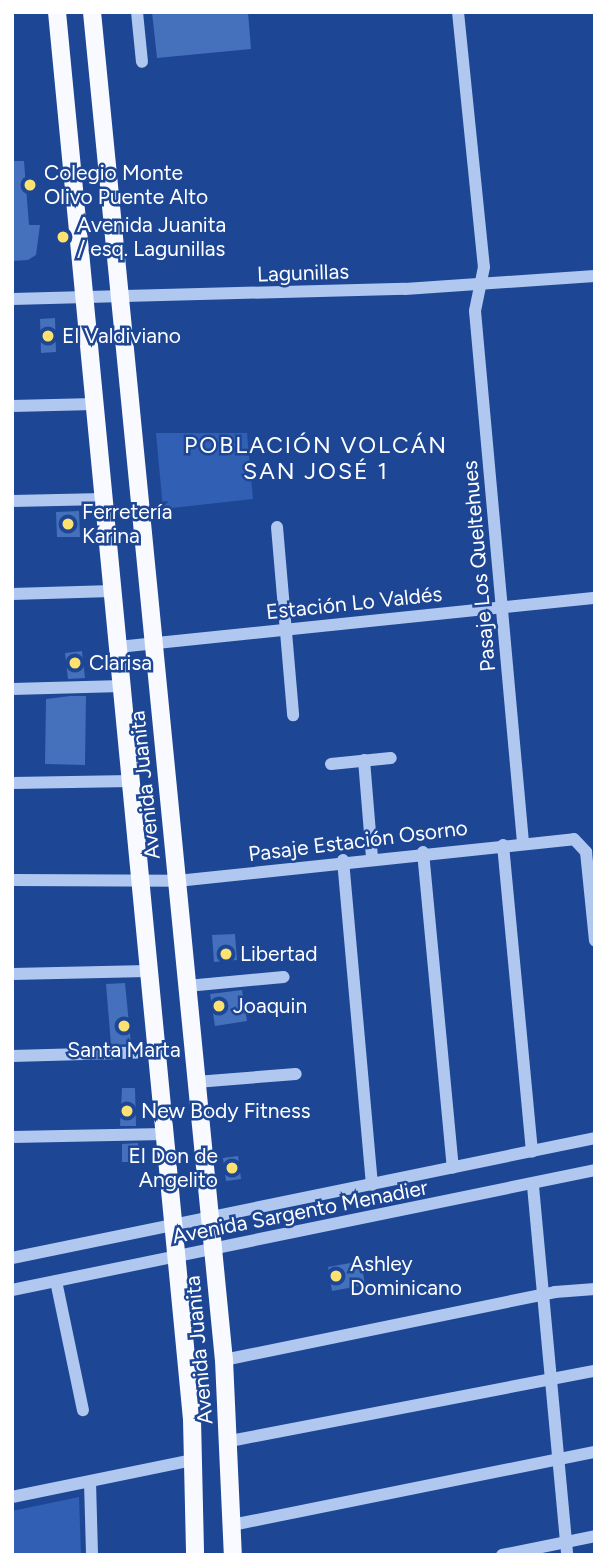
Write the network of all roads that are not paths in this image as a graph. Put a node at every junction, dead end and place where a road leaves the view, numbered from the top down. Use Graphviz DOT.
graph roads {
  1 [pos="57,12"];
  2 [pos="92,12"];
  3 [pos="138,12"];
  4 [pos="458,12"];
  5 [pos="142,62"];
  6 [pos="595,276"];
  7 [pos="480,286"];
  8 [pos="85,297"];
  9 [pos="12,299"];
  10 [pos="120,299"];
  11 [pos="95,404"];
  12 [pos="12,407"];
  13 [pos="104,499"];
  14 [pos="12,502"];
  15 [pos="277,527"];
  16 [pos="113,591"];
  17 [pos="12,594"];
  18 [pos="595,598"];
  19 [pos="502,607"];
  20 [pos="286,629"];
  21 [pos="153,643"];
  22 [pos="118,647"];
  23 [pos="122,686"];
  24 [pos="12,690"];
  25 [pos="293,715"];
  26 [pos="391,758"];
  27 [pos="364,761"];
  28 [pos="331,764"];
  29 [pos="131,781"];
  30 [pos="12,783"];
  31 [pos="523,843"];
  32 [pos="503,845"];
  33 [pos="423,852"];
  34 [pos="372,857"];
  35 [pos="342,860"];
  36 [pos="140,878"];
  37 [pos="12,880"];
  38 [pos="177,881"];
  39 [pos="595,941"];
  40 [pos="148,971"];
  41 [pos="12,974"];
  42 [pos="285,977"];
  43 [pos="187,986"];
  44 [pos="156,1052"];
  45 [pos="12,1056"];
  46 [pos="296,1074"];
  47 [pos="197,1082"];
  48 [pos="164,1134"];
  49 [pos="12,1138"];
  50 [pos="595,1138"];
  51 [pos="532,1152"];
  52 [pos="453,1168"];
  53 [pos="595,1170"];
  54 [pos="372,1185"];
  55 [pos="533,1186"];
  56 [pos="210,1219"];
  57 [pos="170,1225"];
  58 [pos="213,1248"];
  59 [pos="174,1257"];
  60 [pos="12,1258"];
  61 [pos="56,1281"];
  62 [pos="595,1289"];
  63 [pos="12,1290"];
  64 [pos="543,1296"];
  65 [pos="224,1360"];
  66 [pos="595,1371"];
  67 [pos="551,1378"];
  68 [pos="83,1410"];
  69 [pos="230,1441"];
  70 [pos="595,1452"];
  71 [pos="558,1458"];
  72 [pos="193,1460"];
  73 [pos="90,1482"];
  74 [pos="12,1497"];
  75 [pos="232,1525"];
  76 [pos="595,1536"];
  77 [pos="565,1541"];
  78 [pos="92,1555"];
  79 [pos="195,1555"];
  80 [pos="233,1555"];
  81 [pos="502,1555"];
  82 [pos="567,1555"];
  1 -- 8 [label="main road, Avenida Juanita"];
  2 -- 10 [label="main road, Avenida Juanita"];
  3 -- 5 [label="street"];
  4 -- 7 [label="street, Pasaje Los Queltehues"];
  6 -- 7 [label="street, Lagunillas"];
  7 -- 10 [label="street, Lagunillas"];
  7 -- 19 [label="street, Pasaje Los Queltehues"];
  8 -- 9 [label="street, Lagunillas"];
  8 -- 10 [label="street, Lagunillas"];
  8 -- 11 [label="main road, Avenida Juanita"];
  10 -- 21 [label="main road, Avenida Juanita"];
  11 -- 12 [label="street"];
  11 -- 13 [label="main road, Avenida Juanita"];
  13 -- 14 [label="street"];
  13 -- 16 [label="main road, Avenida Juanita"];
  15 -- 20 [label="street"];
  16 -- 17 [label="street"];
  16 -- 22 [label="main road, Avenida Juanita"];
  18 -- 19 [label="street, Estación Lo Valdés"];
  19 -- 20 [label="street, Estación Lo Valdés"];
  19 -- 31 [label="street, Pasaje Los Queltehues"];
  20 -- 21 [label="street, Estación Lo Valdés"];
  20 -- 25 [label="street"];
  21 -- 22 [label="street, Estación Lo Valdés"];
  21 -- 38 [label="main road, Avenida Juanita"];
  22 -- 23 [label="main road, Avenida Juanita"];
  23 -- 24 [label="street"];
  23 -- 29 [label="main road, Avenida Juanita"];
  26 -- 27 [label="street"];
  27 -- 28 [label="street"];
  27 -- 34 [label="street"];
  29 -- 30 [label="street"];
  29 -- 36 [label="main road, Avenida Juanita"];
  31 -- 32 [label="street, Pasaje Estación Osorno"];
  31 -- 39 [label="street, Pasaje Estación Osorno"];
  32 -- 33 [label="street, Pasaje Estación Osorno"];
  32 -- 51 [label="street"];
  33 -- 34 [label="street, Pasaje Estación Osorno"];
  33 -- 52 [label="street"];
  34 -- 35 [label="street, Pasaje Estación Osorno"];
  35 -- 38 [label="street, Pasaje Estación Osorno"];
  35 -- 54 [label="street"];
  36 -- 37 [label="street, Pasaje Estación Osorno"];
  36 -- 38 [label="street, Pasaje Estación Osorno"];
  36 -- 40 [label="main road, Avenida Juanita"];
  38 -- 43 [label="main road, Avenida Juanita"];
  40 -- 41 [label="street"];
  40 -- 44 [label="main road, Avenida Juanita"];
  42 -- 43 [label="street"];
  43 -- 47 [label="main road, Avenida Juanita"];
  44 -- 45 [label="street"];
  44 -- 48 [label="main road, Avenida Juanita"];
  46 -- 47 [label="street"];
  47 -- 56 [label="main road, Avenida Juanita"];
  48 -- 49 [label="street"];
  48 -- 57 [label="main road, Avenida Juanita"];
  50 -- 51 [label="street, Avenida Sargento Menadier"];
  51 -- 52 [label="street, Avenida Sargento Menadier"];
  52 -- 54 [label="street, Avenida Sargento Menadier"];
  53 -- 55 [label="street, Avenida Sargento Menadier"];
  54 -- 56 [label="street, Avenida Sargento Menadier"];
  55 -- 58 [label="street, Avenida Sargento Menadier"];
  55 -- 64 [label="street"];
  56 -- 57 [label="street, Avenida Sargento Menadier"];
  56 -- 58 [label="main road, Avenida Juanita"];
  57 -- 59 [label="main road, Avenida Juanita"];
  57 -- 60 [label="street, Avenida Sargento Menadier"];
  58 -- 59 [label="street, Avenida Sargento Menadier"];
  58 -- 65 [label="main road, Avenida Juanita"];
  59 -- 61 [label="street, Avenida Sargento Menadier"];
  59 -- 72 [label="main road, Avenida Juanita"];
  61 -- 63 [label="street, Avenida Sargento Menadier"];
  61 -- 68 [label="street"];
  62 -- 64 [label="street"];
  64 -- 65 [label="street"];
  64 -- 67 [label="street"];
  65 -- 69 [label="main road, Avenida Juanita"];
  66 -- 67 [label="street"];
  67 -- 69 [label="street"];
  67 -- 71 [label="street"];
  69 -- 75 [label="main road, Avenida Juanita"];
  70 -- 71 [label="street"];
  71 -- 75 [label="street"];
  71 -- 77 [label="street"];
  72 -- 73 [label="street"];
  72 -- 79 [label="main road, Avenida Juanita"];
  73 -- 74 [label="street"];
  73 -- 78 [label="street"];
  75 -- 80 [label="main road, Avenida Juanita"];
  76 -- 77 [label="street"];
  77 -- 81 [label="street"];
  77 -- 82 [label="street"];
}
